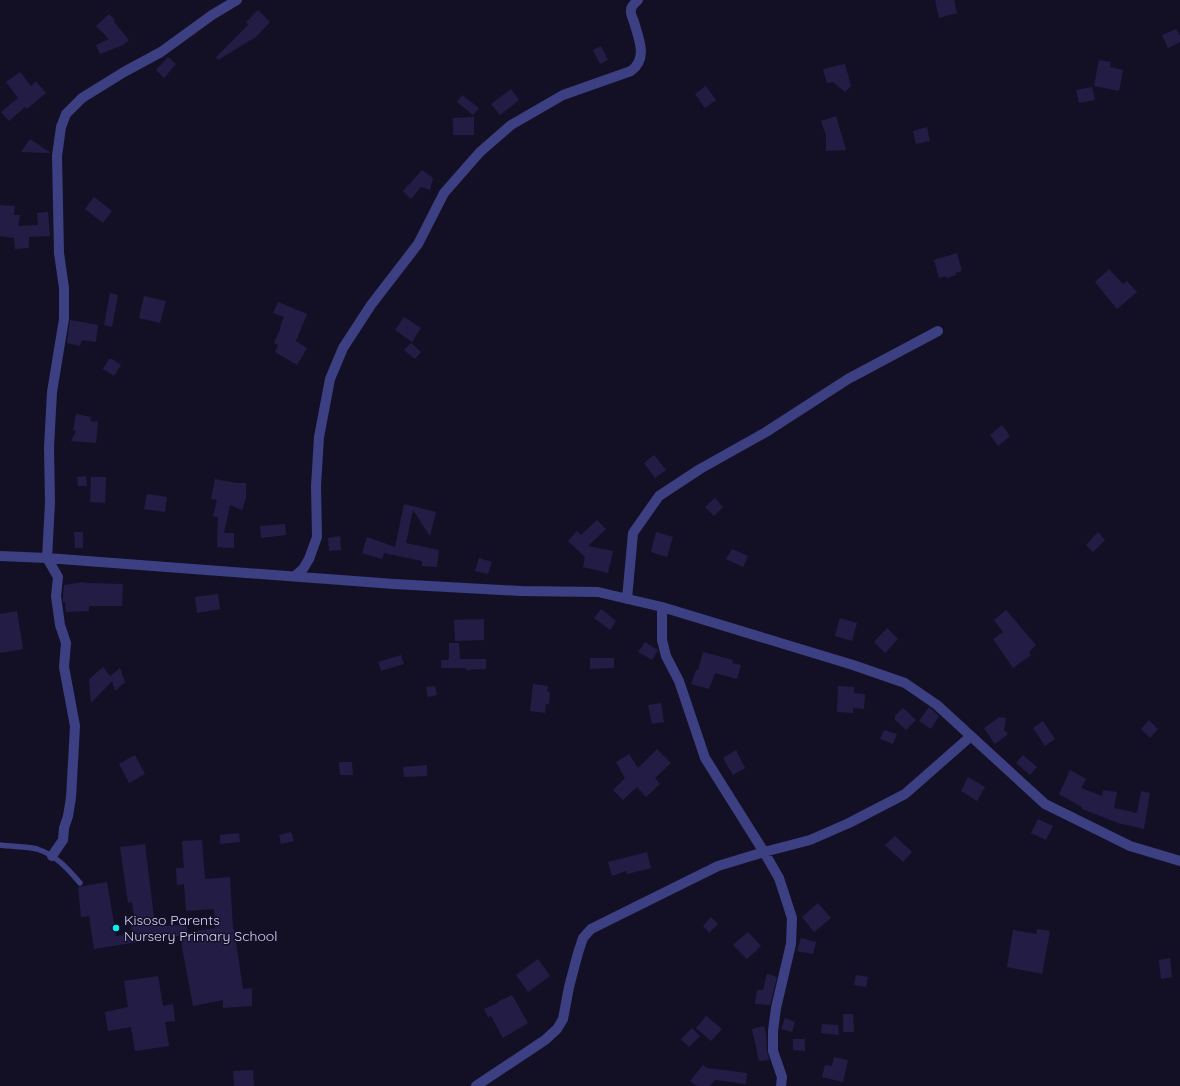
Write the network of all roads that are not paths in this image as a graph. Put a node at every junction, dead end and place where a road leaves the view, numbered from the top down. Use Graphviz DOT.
graph roads {
  1 [pos="237,0"];
  2 [pos="638,0"];
  3 [pos="938,331"];
  4 [pos="0,556"];
  5 [pos="47,558"];
  6 [pos="294,576"];
  7 [pos="627,599"];
  8 [pos="662,607"];
  9 [pos="971,736"];
  10 [pos="0,846"];
  11 [pos="764,852"];
  12 [pos="52,856"];
  13 [pos="1180,861"];
  14 [pos="80,883"];
  15 [pos="476,1086"];
  16 [pos="781,1086"];
  1 -- 5 [label="street"];
  2 -- 6 [label="street"];
  3 -- 7 [label="street"];
  4 -- 5 [label="street"];
  5 -- 6 [label="street"];
  5 -- 12 [label="street"];
  6 -- 7 [label="street"];
  7 -- 8 [label="street"];
  8 -- 9 [label="street"];
  8 -- 11 [label="street"];
  9 -- 11 [label="street"];
  9 -- 13 [label="street"];
  10 -- 12 [label="lane"];
  11 -- 15 [label="street"];
  11 -- 16 [label="street"];
  12 -- 14 [label="lane"];
}
